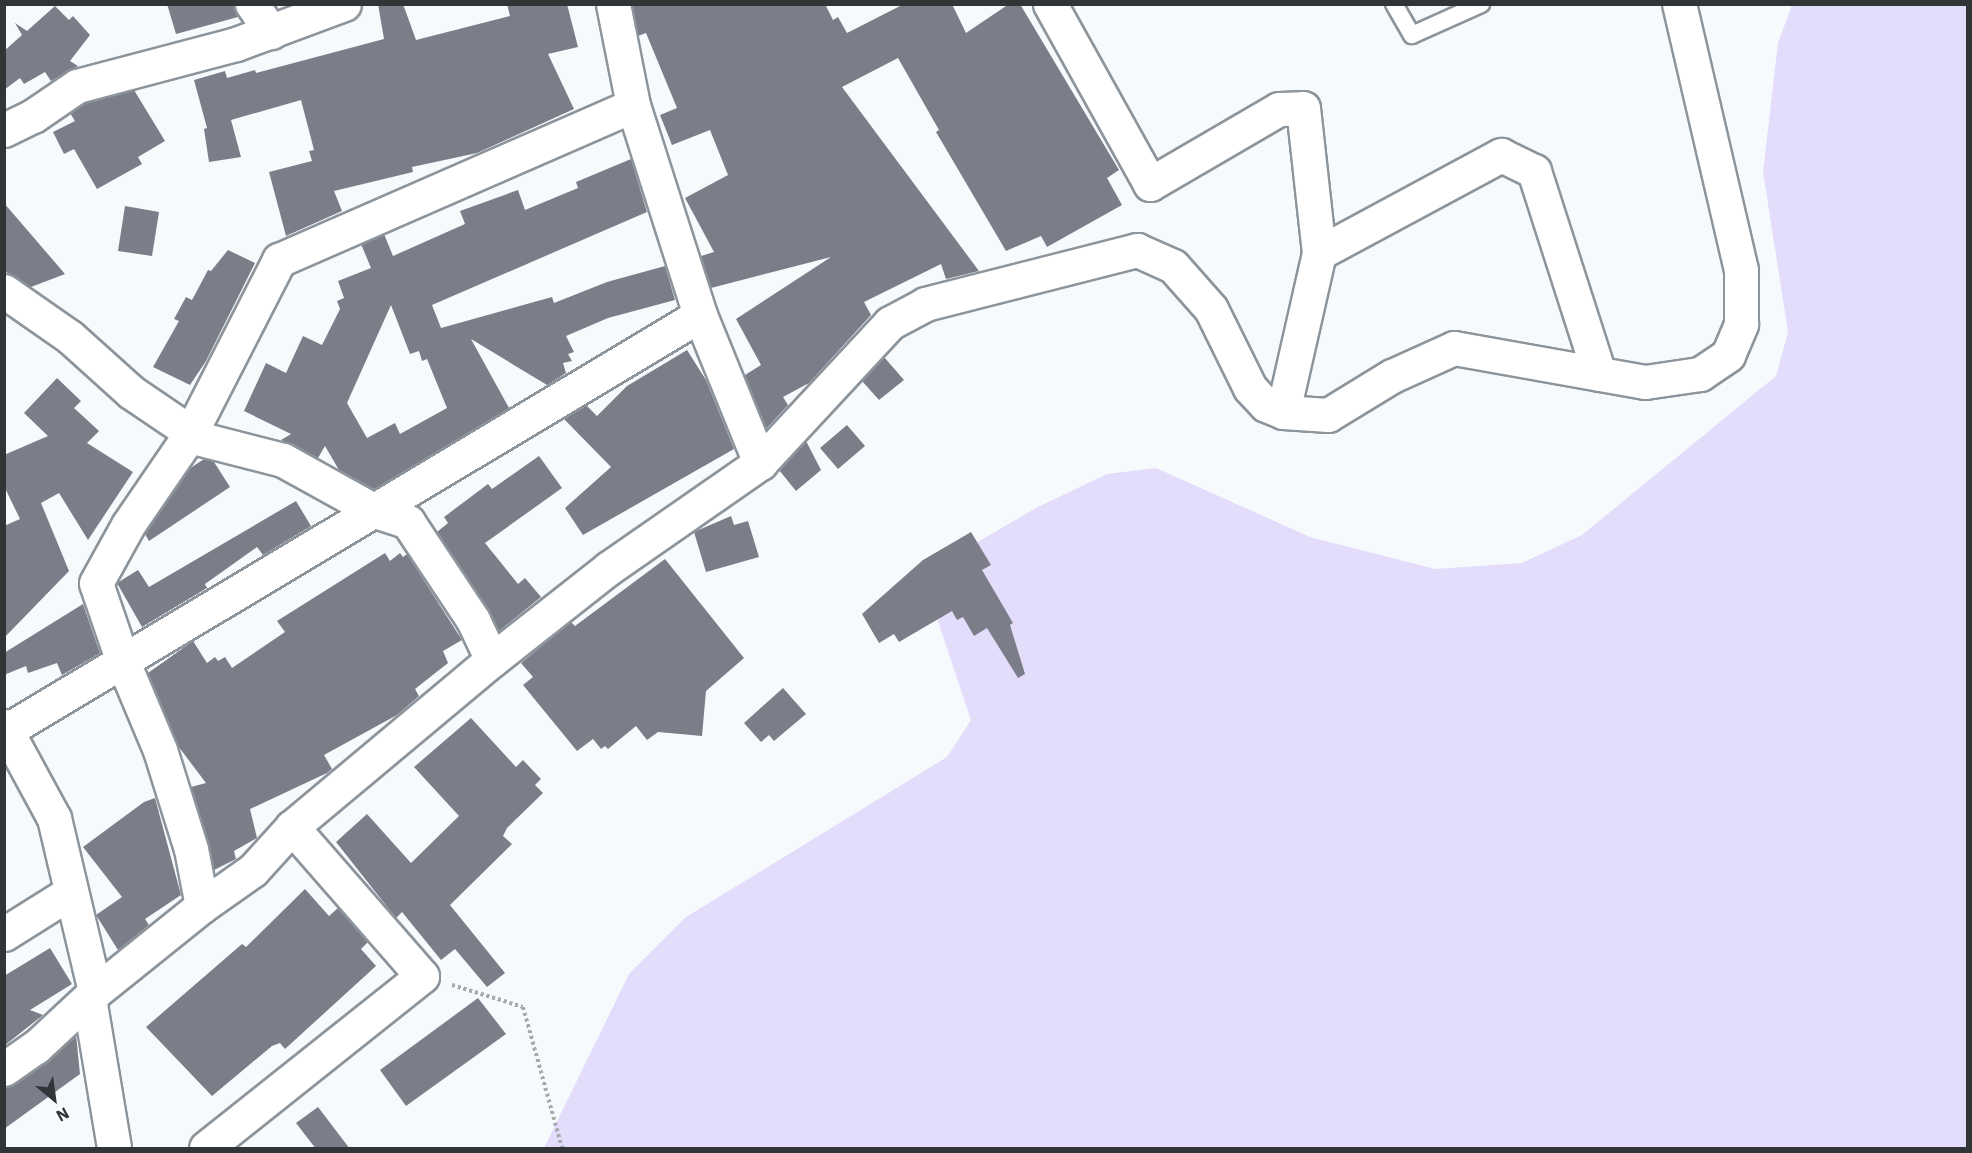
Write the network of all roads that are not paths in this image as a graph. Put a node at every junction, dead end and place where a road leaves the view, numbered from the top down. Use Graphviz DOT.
graph roads {
  1 [pos="252,4"];
  2 [pos="344,4"];
  3 [pos="613,4"];
  4 [pos="1050,4"];
  5 [pos="1394,4"];
  6 [pos="1481,4"];
  7 [pos="1679,4"];
  8 [pos="271,32"];
  9 [pos="633,105"];
  10 [pos="4,130"];
  11 [pos="1319,253"];
  12 [pos="4,291"];
  13 [pos="700,315"];
  14 [pos="1599,374"];
  15 [pos="1283,412"];
  16 [pos="189,436"];
  17 [pos="760,463"];
  18 [pos="375,511"];
  19 [pos="492,660"];
  20 [pos="123,662"];
  21 [pos="6,730"];
  22 [pos="292,827"];
  23 [pos="71,892"];
  24 [pos="201,906"];
  25 [pos="4,934"];
  26 [pos="92,995"];
  27 [pos="4,1069"];
  28 [pos="114,1149"];
  29 [pos="206,1149"];
  1 -- 8 [label="street"];
  2 -- 8 [label="street"];
  3 -- 9 [label="street"];
  4 -- 11 [label="street"];
  5 -- 6 [label="lane"];
  7 -- 14 [label="street"];
  8 -- 10 [label="street"];
  9 -- 13 [label="street"];
  9 -- 16 [label="street"];
  11 -- 14 [label="street"];
  11 -- 15 [label="street"];
  12 -- 16 [label="street"];
  13 -- 17 [label="street"];
  13 -- 18 [label="street"];
  14 -- 15 [label="street"];
  15 -- 17 [label="street"];
  16 -- 18 [label="street"];
  16 -- 20 [label="street"];
  17 -- 19 [label="street"];
  18 -- 19 [label="street"];
  18 -- 20 [label="street"];
  19 -- 22 [label="street"];
  20 -- 21 [label="street"];
  20 -- 24 [label="street"];
  21 -- 23 [label="street"];
  22 -- 24 [label="street"];
  22 -- 29 [label="street"];
  23 -- 25 [label="street"];
  23 -- 26 [label="street"];
  24 -- 26 [label="street"];
  26 -- 27 [label="street"];
  26 -- 28 [label="street"];
}
